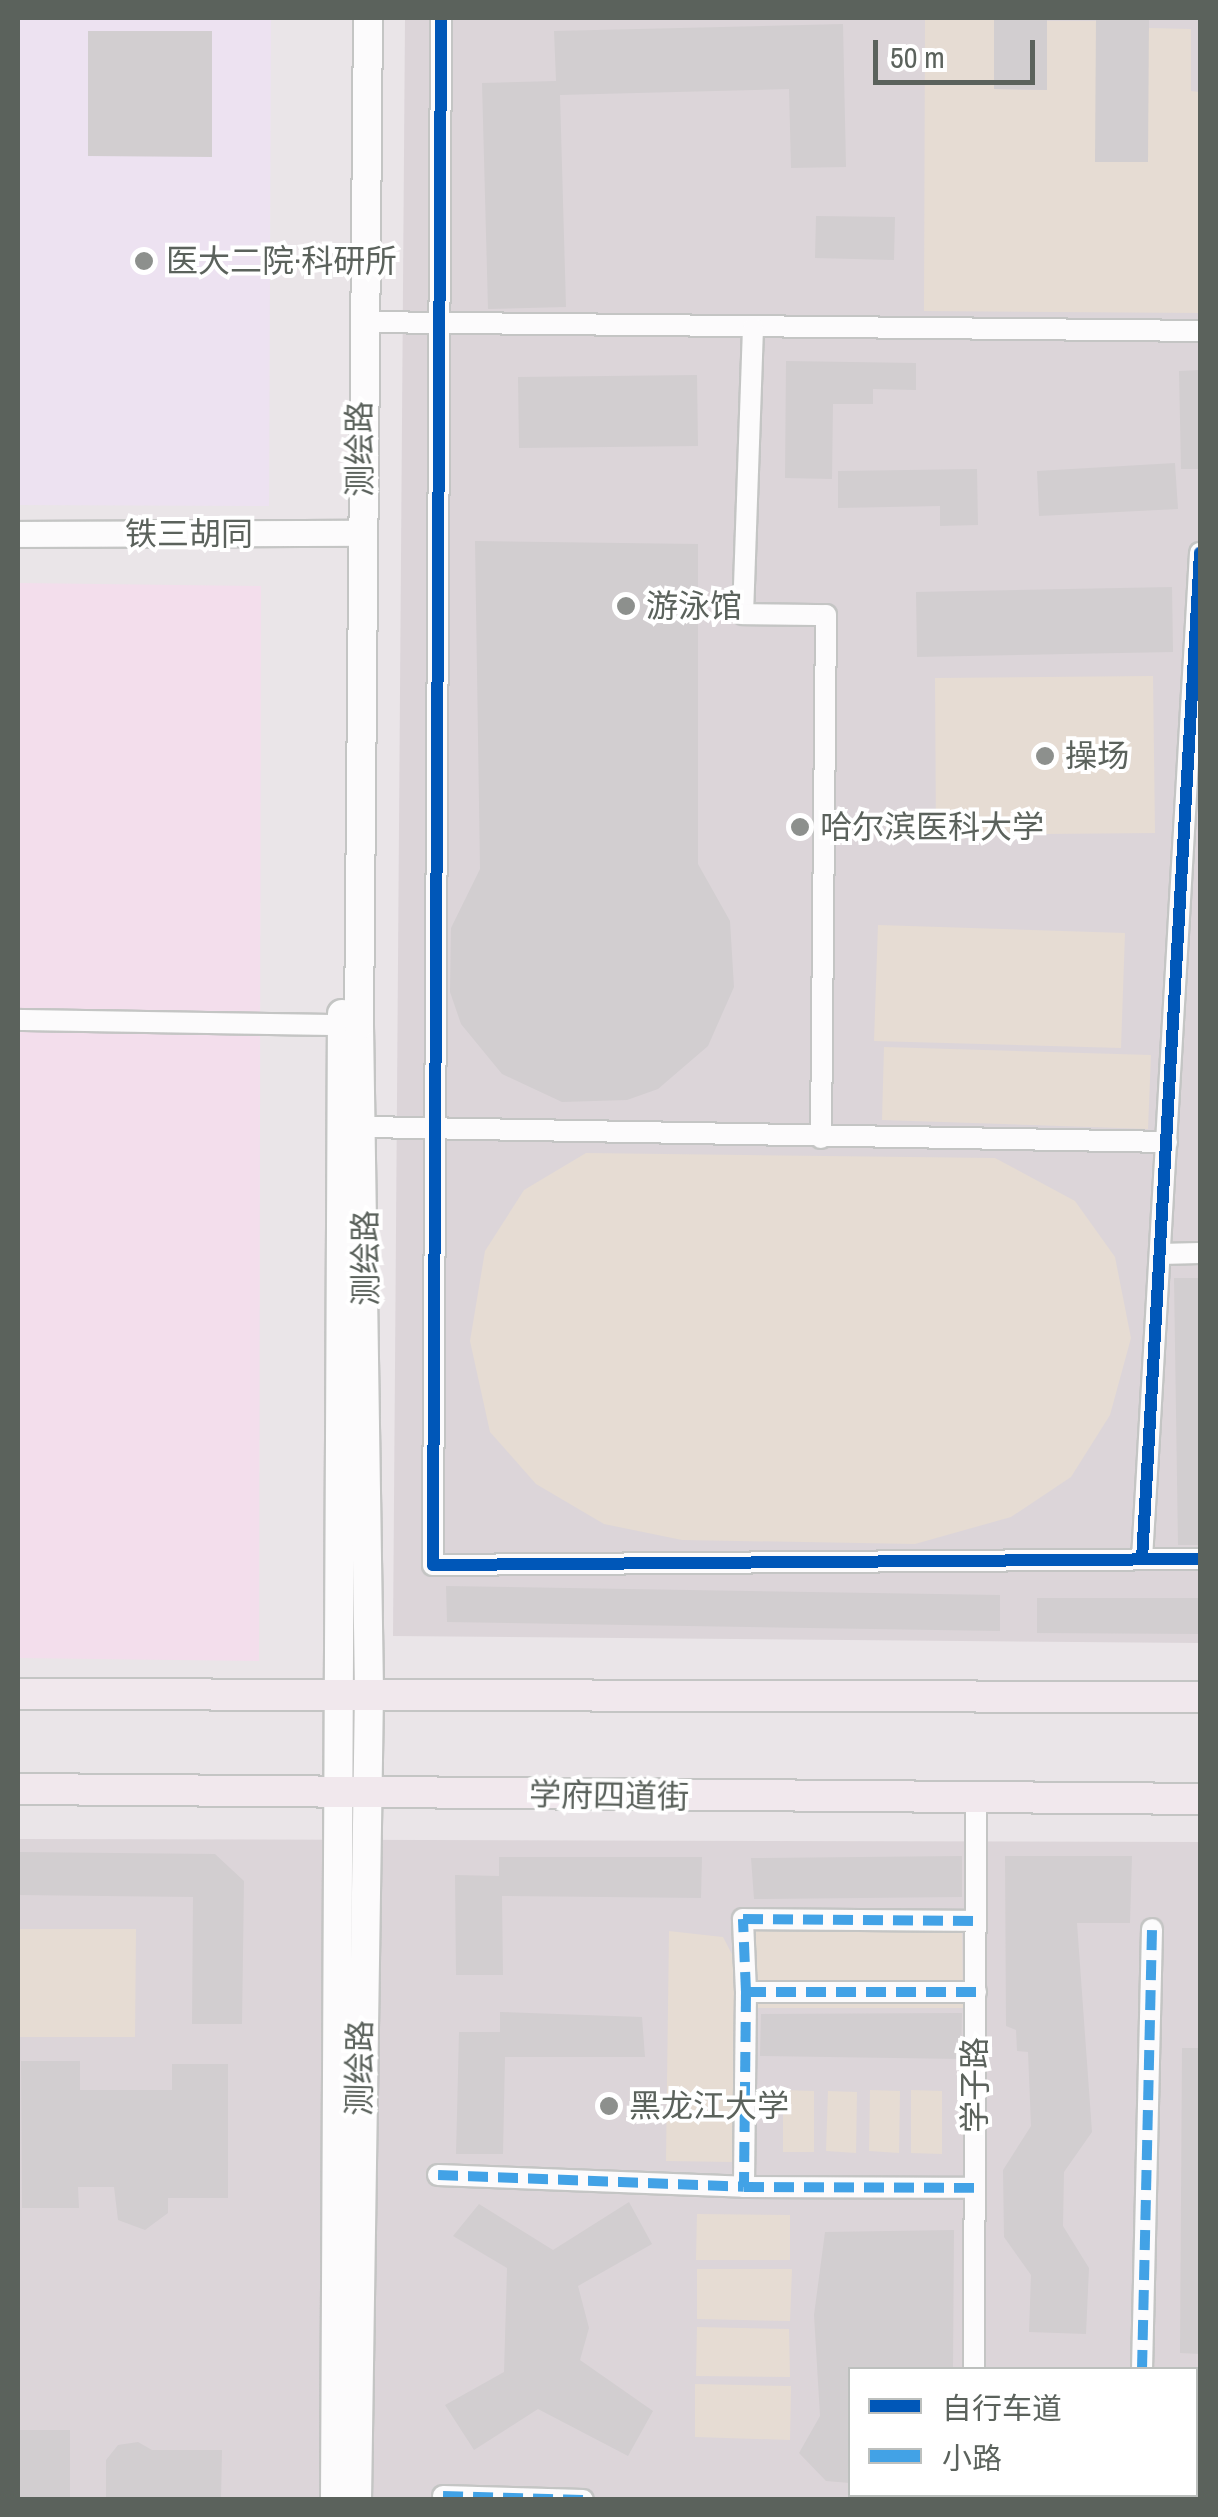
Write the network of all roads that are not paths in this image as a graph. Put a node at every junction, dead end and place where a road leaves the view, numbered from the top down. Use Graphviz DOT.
graph roads {
  1 [pos="351,18"];
  2 [pos="368,18"];
  3 [pos="441,18"];
  4 [pos="361,322"];
  5 [pos="440,326"];
  6 [pos="753,328"];
  7 [pos="1200,331"];
  8 [pos="353,533"];
  9 [pos="18,534"];
  10 [pos="1200,553"];
  11 [pos="18,1020"];
  12 [pos="350,1025"];
  13 [pos="366,1127"];
  14 [pos="435,1133"];
  15 [pos="821,1138"];
  16 [pos="1166,1142"];
  17 [pos="1200,1253"];
  18 [pos="1160,1254"];
  19 [pos="1200,1558"];
  20 [pos="1142,1559"];
  21 [pos="337,1692"];
  22 [pos="368,1692"];
  23 [pos="18,1694"];
  24 [pos="1200,1697"];
  25 [pos="18,1790"];
  26 [pos="350,1792"];
  27 [pos="1200,1799"];
  28 [pos="976,1802"];
  29 [pos="976,1921"];
  30 [pos="1152,1929"];
  31 [pos="746,1992"];
  32 [pos="976,1992"];
  33 [pos="438,2175"];
  34 [pos="744,2186"];
  35 [pos="975,2188"];
  36 [pos="974,2367"];
  37 [pos="1142,2367"];
  38 [pos="443,2496"];
  39 [pos="334,2500"];
  40 [pos="357,2500"];
  41 [pos="583,2500"];
  1 -- 8 [label="main road, 测绘路"];
  2 -- 4 [label="main road, 测绘路"];
  3 -- 5 [label="street"];
  4 -- 5 [label="street"];
  4 -- 8 [label="main road, 测绘路"];
  5 -- 6 [label="street"];
  5 -- 14 [label="street"];
  6 -- 7 [label="street"];
  6 -- 15 [label="street"];
  8 -- 9 [label="street, 铁三胡同"];
  8 -- 12 [label="main road, 测绘路"];
  10 -- 16 [label="street"];
  11 -- 12 [label="street"];
  12 -- 13 [label="main road, 测绘路"];
  12 -- 21 [label="main road, 测绘路"];
  13 -- 14 [label="street"];
  13 -- 22 [label="main road, 测绘路"];
  14 -- 15 [label="street"];
  14 -- 20 [label="street"];
  15 -- 16 [label="street"];
  16 -- 18 [label="street"];
  17 -- 18 [label="street"];
  18 -- 20 [label="street"];
  19 -- 20 [label="street"];
  21 -- 22 [label="main road"];
  21 -- 23 [label="main road"];
  21 -- 26 [label="main road, 测绘路"];
  22 -- 24 [label="main road"];
  22 -- 26 [label="main road, 测绘路"];
  25 -- 26 [label="main road, 学府四道街"];
  26 -- 28 [label="main road, 学府四道街"];
  26 -- 39 [label="main road, 测绘路"];
  26 -- 40 [label="main road, 测绘路"];
  27 -- 28 [label="main road, 学府四道街"];
  28 -- 29 [label="street, 学子路"];
  29 -- 31 [label="street"];
  29 -- 32 [label="street, 学子路"];
  30 -- 37 [label="street"];
  31 -- 32 [label="street"];
  31 -- 34 [label="street"];
  32 -- 35 [label="street, 学子路"];
  33 -- 34 [label="street"];
  34 -- 35 [label="street"];
  35 -- 36 [label="street, 学子路"];
  38 -- 41 [label="street"];
}
